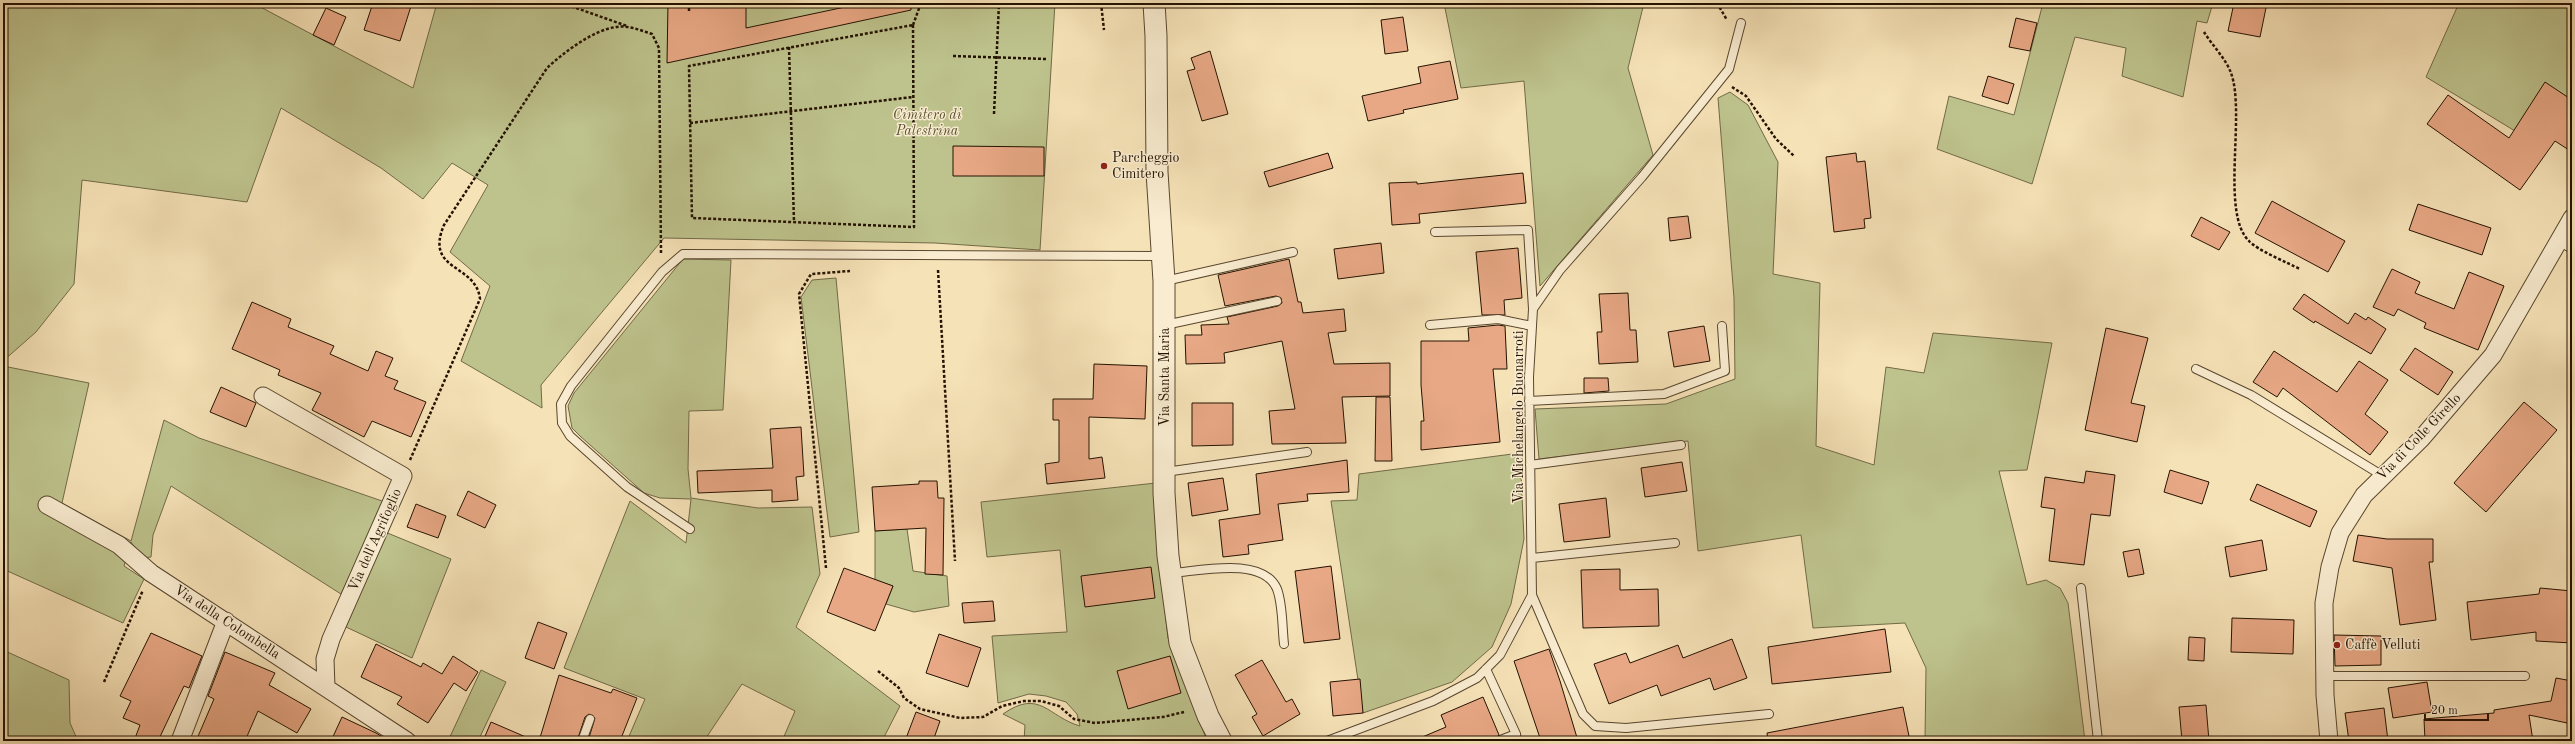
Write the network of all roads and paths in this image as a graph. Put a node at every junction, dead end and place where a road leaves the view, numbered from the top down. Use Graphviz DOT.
graph roads {
  1 [pos="562,3"];
  2 [pos="689,3"];
  3 [pos="921,3"];
  4 [pos="998,3"];
  5 [pos="1102,3"];
  6 [pos="1154,3"];
  7 [pos="689,11"];
  8 [pos="1741,23"];
  9 [pos="913,25"];
  10 [pos="629,27"];
  11 [pos="1104,30"];
  12 [pos="2204,32"];
  13 [pos="789,47"];
  14 [pos="953,56"];
  15 [pos="996,57"];
  16 [pos="1046,59"];
  17 [pos="1720,80"];
  18 [pos="913,97"];
  19 [pos="791,109"];
  20 [pos="994,114"];
  21 [pos="690,123"];
  22 [pos="1794,156"];
  23 [pos="2572,218"];
  24 [pos="794,222"];
  25 [pos="1436,232"];
  26 [pos="2565,245"];
  27 [pos="1293,252"];
  28 [pos="942,256"];
  29 [pos="1163,256"];
  30 [pos="2300,269"];
  31 [pos="852,271"];
  32 [pos="662,272"];
  33 [pos="1164,281"];
  34 [pos="1277,301"];
  35 [pos="1533,309"];
  36 [pos="1165,324"];
  37 [pos="1430,325"];
  38 [pos="1532,326"];
  39 [pos="1722,326"];
  40 [pos="2196,369"];
  41 [pos="263,396"];
  42 [pos="1529,401"];
  43 [pos="1681,445"];
  44 [pos="1307,452"];
  45 [pos="1530,465"];
  46 [pos="1165,472"];
  47 [pos="403,476"];
  48 [pos="2383,476"];
  49 [pos="47,505"];
  50 [pos="690,529"];
  51 [pos="1675,543"];
  52 [pos="1532,558"];
  53 [pos="956,560"];
  54 [pos="826,568"];
  55 [pos="151,573"];
  56 [pos="1170,573"];
  57 [pos="2081,588"];
  58 [pos="1532,595"];
  59 [pos="226,621"];
  60 [pos="1284,644"];
  61 [pos="1486,669"];
  62 [pos="878,672"];
  63 [pos="2324,676"];
  64 [pos="2525,676"];
  65 [pos="104,682"];
  66 [pos="326,687"];
  67 [pos="1204,707"];
  68 [pos="1769,714"];
  69 [pos="590,719"];
  70 [pos="1517,737"];
  71 [pos="180,741"];
  72 [pos="407,741"];
  73 [pos="582,741"];
  74 [pos="1221,741"];
  75 [pos="1327,741"];
  76 [pos="1498,741"];
  77 [pos="2098,741"];
  78 [pos="2329,741"];
  1 -- 10 [label="path"];
  2 -- 7 [label="path"];
  3 -- 9 [label="path"];
  4 -- 15 [label="path"];
  5 -- 11 [label="path"];
  6 -- 29 [label="street, Via Santa Maria"];
  8 -- 17 [label="lane"];
  9 -- 13 [label="path"];
  9 -- 18 [label="path"];
  10 -- 32 [label="path"];
  10 -- 47 [label="path"];
  12 -- 30 [label="path"];
  13 -- 19 [label="path"];
  13 -- 21 [label="path"];
  14 -- 15 [label="path"];
  15 -- 16 [label="path"];
  15 -- 20 [label="path"];
  17 -- 22 [label="path"];
  17 -- 35 [label="lane"];
  18 -- 19 [label="path"];
  18 -- 24 [label="path"];
  19 -- 21 [label="path"];
  19 -- 24 [label="path"];
  21 -- 24 [label="path"];
  23 -- 26 [label="street, Via di Colle Girello"];
  25 -- 35 [label="lane, Via Michelangelo Buonarroti"];
  26 -- 48 [label="street, Via di Colle Girello"];
  27 -- 33 [label="lane"];
  28 -- 29 [label="lane"];
  28 -- 32 [label="lane"];
  28 -- 53 [label="path"];
  29 -- 33 [label="street, Via Santa Maria"];
  31 -- 54 [label="path"];
  32 -- 50 [label="lane"];
  33 -- 36 [label="street, Via Santa Maria"];
  34 -- 36 [label="lane"];
  35 -- 38 [label="lane, Via Michelangelo Buonarroti"];
  36 -- 46 [label="street, Via Santa Maria"];
  37 -- 38 [label="lane"];
  38 -- 42 [label="lane, Via Michelangelo Buonarroti"];
  39 -- 42 [label="lane"];
  40 -- 48 [label="lane"];
  41 -- 47 [label="street, Via dell'Agrifoglio"];
  42 -- 45 [label="lane, Via Michelangelo Buonarroti"];
  43 -- 45 [label="lane"];
  44 -- 46 [label="lane"];
  45 -- 52 [label="lane, Via Michelangelo Buonarroti"];
  46 -- 56 [label="street, Via Santa Maria"];
  47 -- 66 [label="street, Via dell'Agrifoglio"];
  48 -- 63 [label="street, Via di Colle Girello"];
  49 -- 55 [label="street, Via della Colombella"];
  51 -- 52 [label="lane"];
  52 -- 58 [label="lane, Via Michelangelo Buonarroti"];
  55 -- 59 [label="street, Via della Colombella"];
  55 -- 65 [label="path"];
  56 -- 60 [label="lane"];
  56 -- 67 [label="street, Via Santa Maria"];
  57 -- 77 [label="lane"];
  58 -- 61 [label="lane, Via Michelangelo Buonarroti"];
  58 -- 68 [label="lane"];
  59 -- 66 [label="street, Via della Colombella"];
  59 -- 71 [label="street"];
  61 -- 70 [label="lane"];
  61 -- 75 [label="lane, Via Michelangelo Buonarroti"];
  62 -- 67 [label="path"];
  63 -- 64 [label="lane"];
  63 -- 78 [label="street, Via di Colle Girello"];
  66 -- 72 [label="street, Via della Colombella"];
  67 -- 74 [label="street, Via Santa Maria"];
  69 -- 73 [label="lane"];
  70 -- 76 [label="lane"];
}
